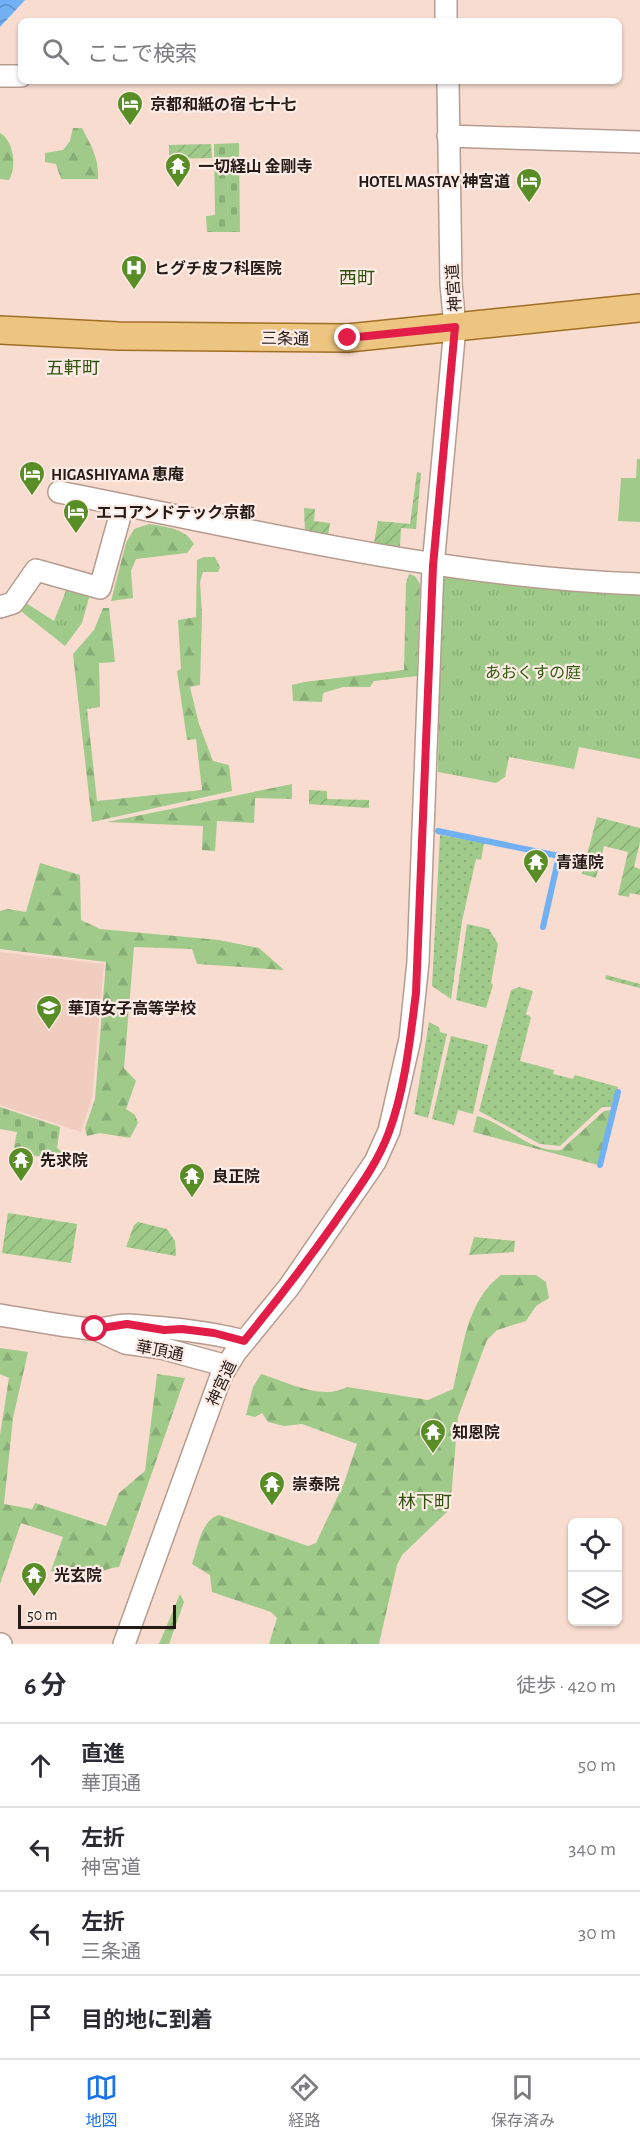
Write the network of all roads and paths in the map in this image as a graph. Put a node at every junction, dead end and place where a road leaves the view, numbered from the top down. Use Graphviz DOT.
graph roads {
  1 [pos="446,0"];
  2 [pos="446,18"];
  3 [pos="0,76"];
  4 [pos="18,76"];
  5 [pos="448,84"];
  6 [pos="448,136"];
  7 [pos="640,142"];
  8 [pos="640,308"];
  9 [pos="455,327"];
  10 [pos="0,330"];
  11 [pos="59,492"];
  12 [pos="123,505"];
  13 [pos="433,566"];
  14 [pos="640,584"];
  15 [pos="0,607"];
  16 [pos="0,1315"];
  17 [pos="95,1329"];
  18 [pos="244,1341"];
  19 [pos="227,1366"];
  20 [pos="124,1644"];
  1 -- 2 [label="street"];
  3 -- 4 [label="street"];
  5 -- 6 [label="street, 神宮道"];
  6 -- 7 [label="street"];
  6 -- 9 [label="street, 神宮道"];
  8 -- 9 [label="main road, 三条通"];
  9 -- 10 [label="main road, 三条通"];
  9 -- 13 [label="street, 神宮道"];
  11 -- 12 [label="street"];
  12 -- 13 [label="street"];
  12 -- 15 [label="street"];
  13 -- 14 [label="street"];
  13 -- 18 [label="street, 神宮道"];
  16 -- 17 [label="street, 華頂通"];
  17 -- 18 [label="street, 華頂通"];
  17 -- 19 [label="street, 華頂通"];
  18 -- 19 [label="street, 神宮道"];
  19 -- 20 [label="street, 神宮道"];
}
